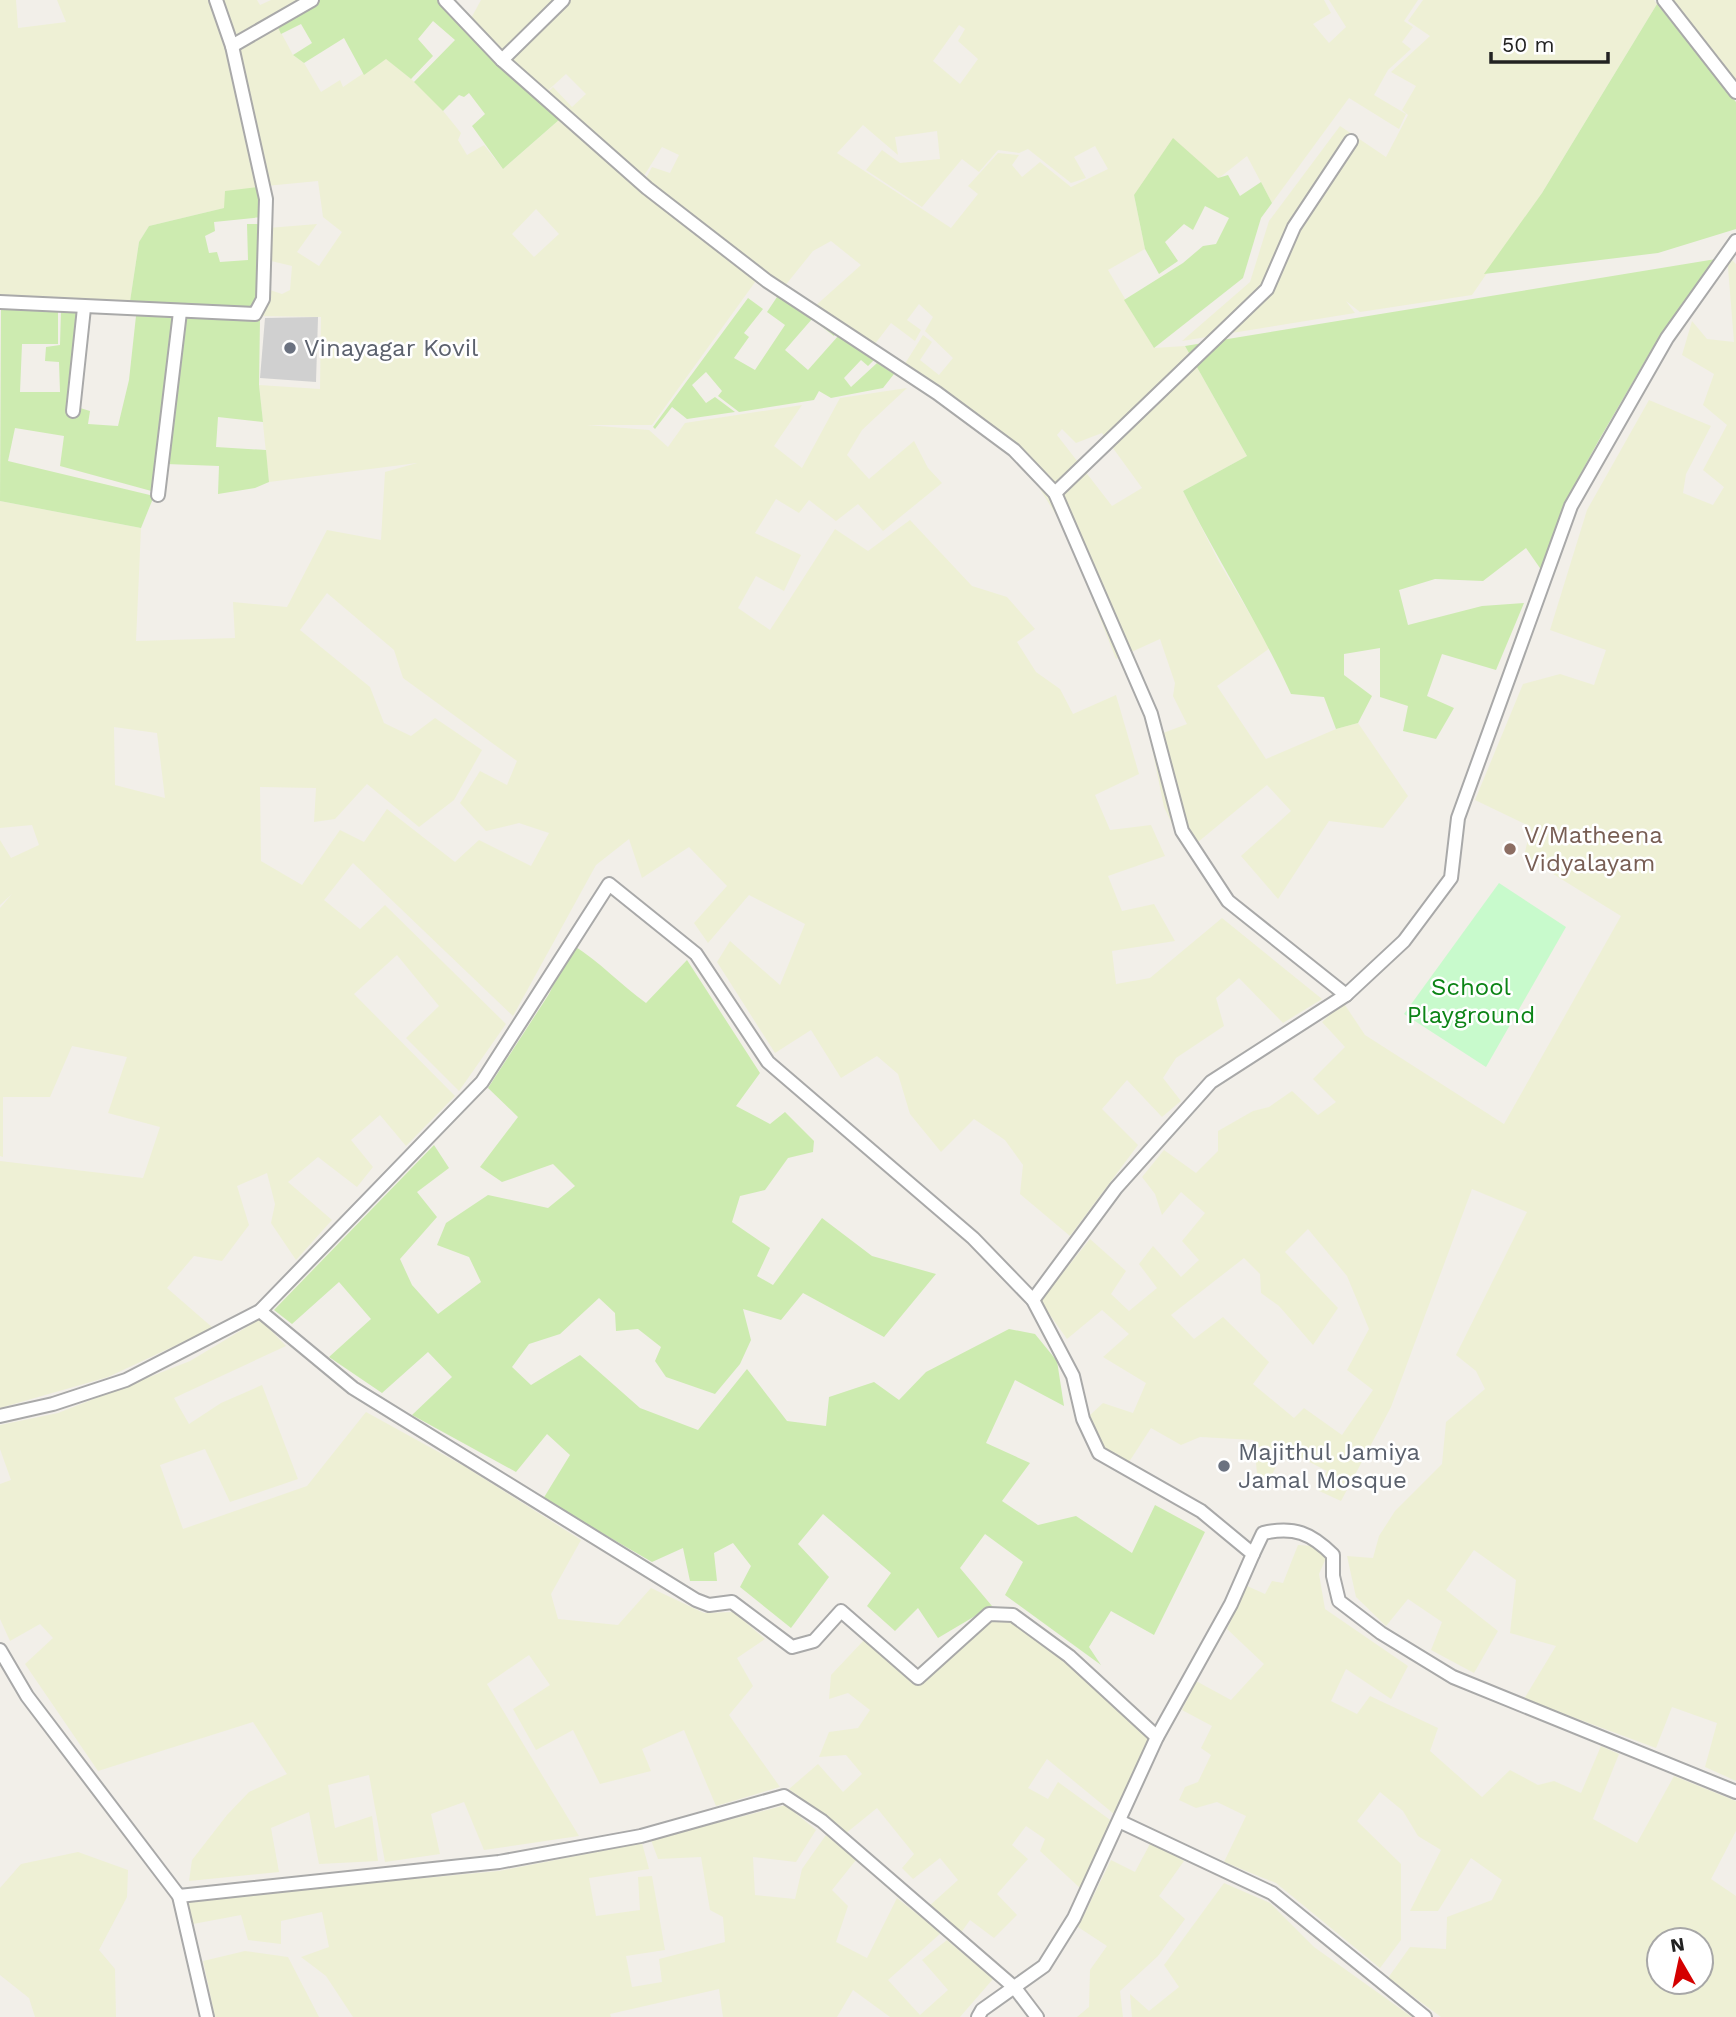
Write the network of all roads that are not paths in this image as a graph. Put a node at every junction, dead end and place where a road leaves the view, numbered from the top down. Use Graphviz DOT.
graph roads {
  1 [pos="216,0"];
  2 [pos="312,0"];
  3 [pos="445,0"];
  4 [pos="563,0"];
  5 [pos="1664,0"];
  6 [pos="232,46"];
  7 [pos="502,60"];
  8 [pos="1736,92"];
  9 [pos="1351,141"];
  10 [pos="1736,241"];
  11 [pos="0,302"];
  12 [pos="83,308"];
  13 [pos="180,312"];
  14 [pos="73,411"];
  15 [pos="1055,493"];
  16 [pos="158,495"];
  17 [pos="1346,995"];
  18 [pos="1033,1300"];
  19 [pos="260,1311"];
  20 [pos="0,1416"];
  21 [pos="1253,1554"];
  22 [pos="0,1650"];
  23 [pos="1157,1737"];
  24 [pos="1736,1792"];
  25 [pos="1121,1822"];
  26 [pos="179,1896"];
  27 [pos="1015,1988"];
  28 [pos="207,2017"];
  29 [pos="978,2017"];
  30 [pos="1037,2017"];
  31 [pos="1425,2017"];
  1 -- 6 [label="street"];
  2 -- 6 [label="street"];
  3 -- 7 [label="street"];
  4 -- 7 [label="street"];
  5 -- 8 [label="street"];
  6 -- 13 [label="street"];
  7 -- 15 [label="street"];
  9 -- 15 [label="street"];
  10 -- 17 [label="street"];
  11 -- 12 [label="street"];
  12 -- 13 [label="street"];
  12 -- 14 [label="street"];
  13 -- 16 [label="street"];
  15 -- 17 [label="street"];
  17 -- 18 [label="street"];
  18 -- 19 [label="street"];
  18 -- 21 [label="street"];
  19 -- 20 [label="street"];
  19 -- 23 [label="street"];
  21 -- 23 [label="street"];
  21 -- 24 [label="street"];
  22 -- 26 [label="street"];
  23 -- 25 [label="street"];
  25 -- 27 [label="street"];
  25 -- 31 [label="street"];
  26 -- 27 [label="street"];
  26 -- 28 [label="street"];
  27 -- 29 [label="street"];
  27 -- 30 [label="street"];
}
